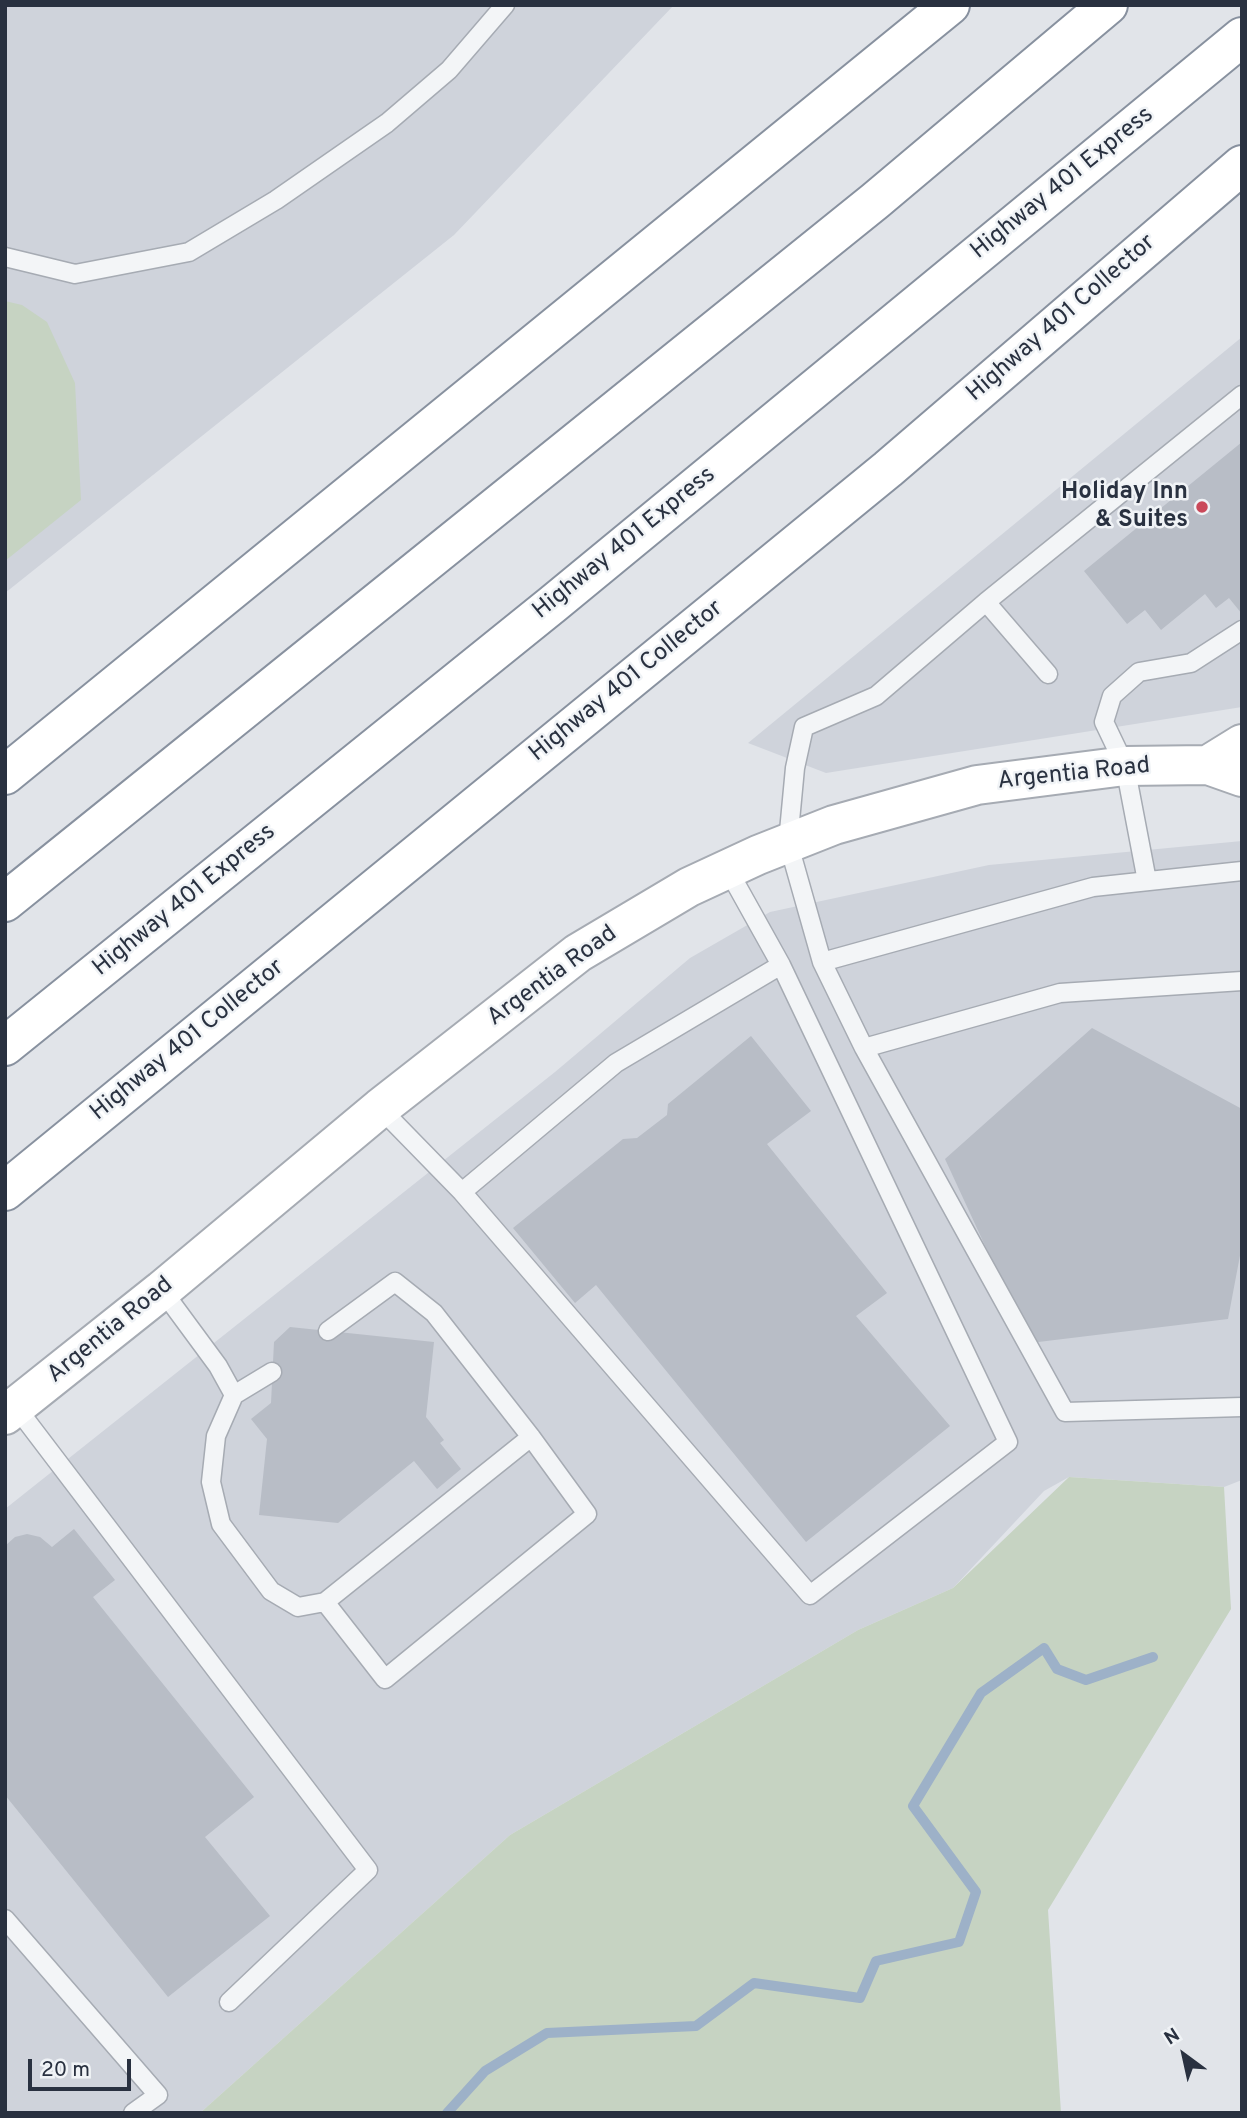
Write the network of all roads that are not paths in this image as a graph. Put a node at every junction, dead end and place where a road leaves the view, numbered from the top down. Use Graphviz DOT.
graph roads {
  1 [pos="505,5"];
  2 [pos="950,5"];
  3 [pos="1108,5"];
  4 [pos="1242,37"];
  5 [pos="1242,165"];
  6 [pos="5,257"];
  7 [pos="1242,395"];
  8 [pos="986,602"];
  9 [pos="1242,630"];
  10 [pos="1048,674"];
  11 [pos="1242,744"];
  12 [pos="1125,766"];
  13 [pos="1225,771"];
  14 [pos="5,775"];
  15 [pos="788,842"];
  16 [pos="727,868"];
  17 [pos="1242,871"];
  18 [pos="1147,881"];
  19 [pos="5,902"];
  20 [pos="822,962"];
  21 [pos="781,965"];
  22 [pos="1242,981"];
  23 [pos="5,1046"];
  24 [pos="864,1048"];
  25 [pos="380,1108"];
  26 [pos="5,1191"];
  27 [pos="462,1192"];
  28 [pos="162,1290"];
  29 [pos="328,1331"];
  30 [pos="272,1372"];
  31 [pos="234,1395"];
  32 [pos="1242,1407"];
  33 [pos="10,1411"];
  34 [pos="531,1437"];
  35 [pos="325,1602"];
  36 [pos="5,1919"];
  37 [pos="229,2002"];
  38 [pos="133,2113"];
  1 -- 6 [label="lane"];
  2 -- 14 [label="main road"];
  3 -- 19 [label="main road"];
  4 -- 23 [label="main road, Highway 401 Express"];
  5 -- 26 [label="main road, Highway 401 Collector"];
  7 -- 8 [label="lane"];
  8 -- 10 [label="lane"];
  8 -- 15 [label="lane"];
  9 -- 12 [label="lane"];
  11 -- 13 [label="main road, Argentia Road"];
  12 -- 13 [label="main road, Argentia Road"];
  12 -- 15 [label="main road, Argentia Road"];
  12 -- 18 [label="lane"];
  15 -- 16 [label="main road, Argentia Road"];
  15 -- 20 [label="lane"];
  16 -- 21 [label="lane"];
  16 -- 25 [label="main road, Argentia Road"];
  17 -- 18 [label="lane"];
  18 -- 20 [label="lane"];
  20 -- 24 [label="lane"];
  21 -- 27 [label="lane"];
  21 -- 27 [label="lane"];
  22 -- 24 [label="lane"];
  24 -- 32 [label="lane"];
  25 -- 27 [label="lane"];
  25 -- 28 [label="main road, Argentia Road"];
  28 -- 31 [label="lane"];
  28 -- 33 [label="main road, Argentia Road"];
  29 -- 34 [label="lane"];
  30 -- 31 [label="lane"];
  31 -- 35 [label="lane"];
  33 -- 37 [label="lane"];
  34 -- 35 [label="lane"];
  34 -- 35 [label="lane"];
  36 -- 38 [label="lane"];
}
